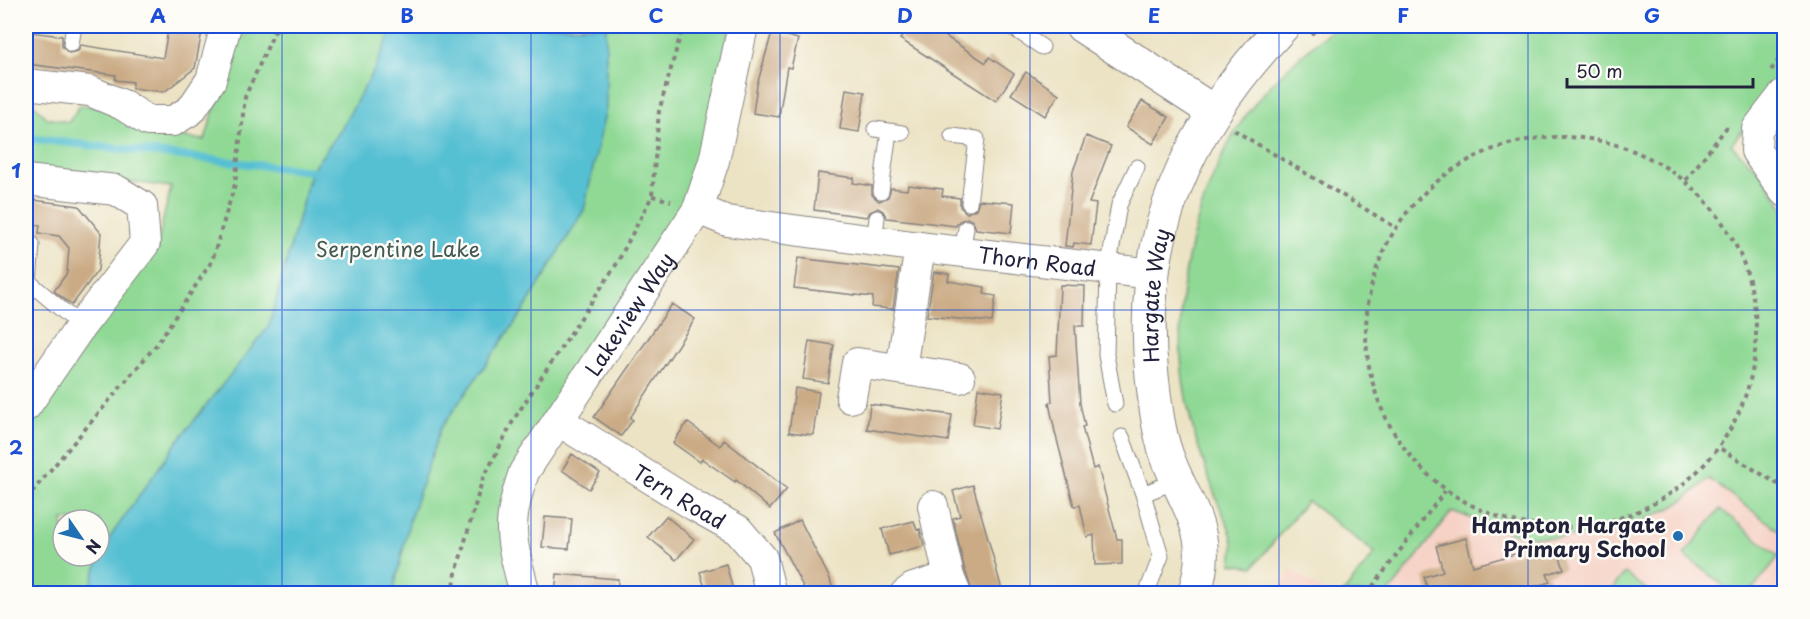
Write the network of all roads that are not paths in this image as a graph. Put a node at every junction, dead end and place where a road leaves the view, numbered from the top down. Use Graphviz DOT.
graph roads {
  1 [pos="74,26"];
  2 [pos="226,26"];
  3 [pos="743,26"];
  4 [pos="1010,26"];
  5 [pos="1082,26"];
  6 [pos="1294,32"];
  7 [pos="71,44"];
  8 [pos="1042,47"];
  9 [pos="26,84"];
  10 [pos="1785,94"];
  11 [pos="1221,119"];
  12 [pos="889,131"];
  13 [pos="952,136"];
  14 [pos="1137,167"];
  15 [pos="26,180"];
  16 [pos="881,191"];
  17 [pos="1785,191"];
  18 [pos="969,203"];
  19 [pos="698,209"];
  20 [pos="32,244"];
  21 [pos="920,247"];
  22 [pos="1108,270"];
  23 [pos="1153,274"];
  24 [pos="81,326"];
  25 [pos="902,369"];
  26 [pos="960,378"];
  27 [pos="851,398"];
  28 [pos="1115,404"];
  29 [pos="26,406"];
  30 [pos="559,421"];
  31 [pos="1122,437"];
  32 [pos="1178,480"];
  33 [pos="1143,494"];
  34 [pos="933,506"];
  35 [pos="952,585"];
  36 [pos="525,594"];
  37 [pos="771,594"];
  38 [pos="905,594"];
  39 [pos="1146,594"];
  40 [pos="1194,594"];
  1 -- 7 [label="lane"];
  2 -- 9 [label="street"];
  3 -- 19 [label="street, Lakeview Way"];
  4 -- 8 [label="lane"];
  5 -- 11 [label="street"];
  6 -- 11 [label="street, Hargate Way"];
  10 -- 17 [label="street"];
  11 -- 23 [label="street, Hargate Way"];
  12 -- 16 [label="lane"];
  13 -- 18 [label="lane"];
  14 -- 22 [label="lane"];
  15 -- 24 [label="street"];
  19 -- 21 [label="street, Thorn Road"];
  19 -- 30 [label="street, Lakeview Way"];
  20 -- 24 [label="lane"];
  21 -- 22 [label="street, Thorn Road"];
  21 -- 25 [label="street"];
  22 -- 23 [label="street, Thorn Road"];
  22 -- 28 [label="lane"];
  23 -- 32 [label="street, Hargate Way"];
  24 -- 29 [label="street"];
  25 -- 26 [label="street"];
  25 -- 27 [label="street"];
  30 -- 36 [label="street, Lakeview Way"];
  30 -- 37 [label="street, Tern Road"];
  31 -- 33 [label="lane"];
  32 -- 33 [label="lane"];
  32 -- 40 [label="street, Hargate Way"];
  33 -- 39 [label="lane"];
  34 -- 35 [label="street"];
  35 -- 38 [label="street"];
}
